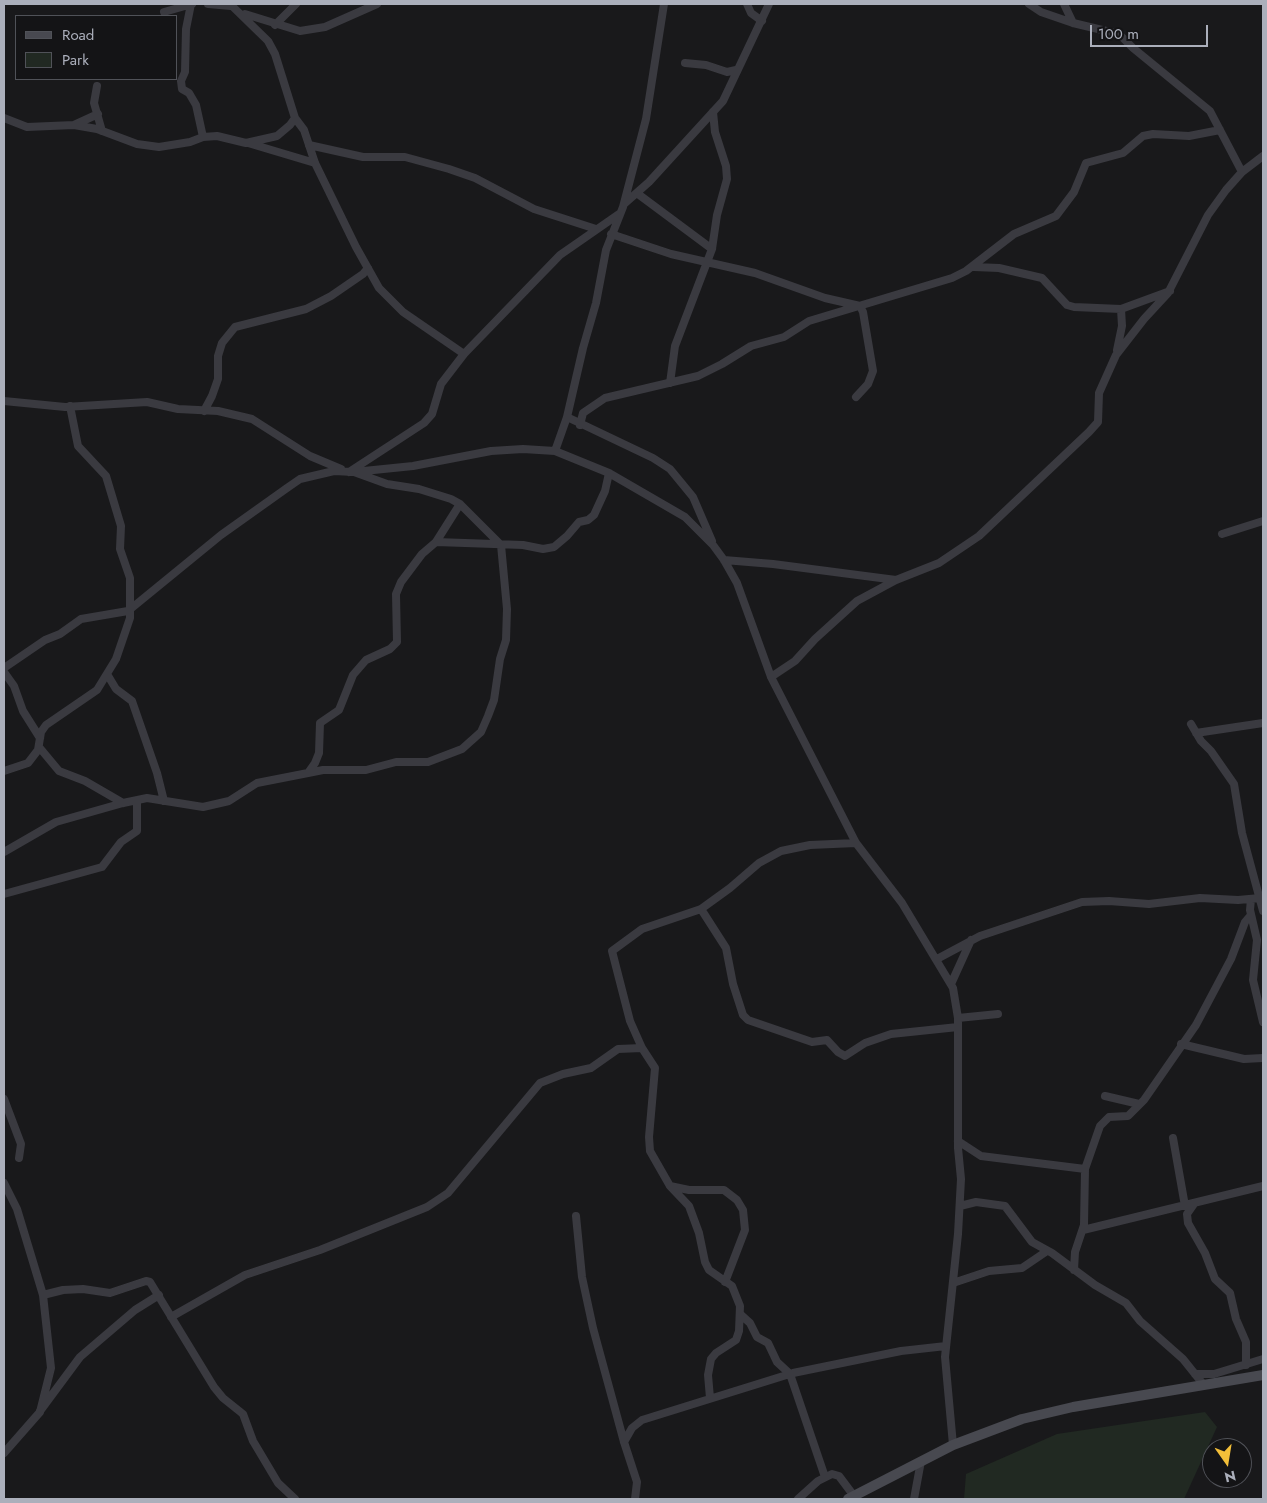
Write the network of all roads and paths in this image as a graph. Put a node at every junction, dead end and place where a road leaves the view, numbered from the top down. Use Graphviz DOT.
graph roads {
  1 [pos="192,4"];
  2 [pos="208,4"];
  3 [pos="296,4"];
  4 [pos="377,4"];
  5 [pos="664,4"];
  6 [pos="746,4"];
  7 [pos="769,4"];
  8 [pos="1029,4"];
  9 [pos="1064,4"];
  10 [pos="230,5"];
  11 [pos="164,12"];
  12 [pos="240,12"];
  13 [pos="762,21"];
  14 [pos="1074,23"];
  15 [pos="275,25"];
  16 [pos="685,63"];
  17 [pos="736,70"];
  18 [pos="97,86"];
  19 [pos="713,112"];
  20 [pos="98,114"];
  21 [pos="4,118"];
  22 [pos="295,118"];
  23 [pos="74,125"];
  24 [pos="1220,130"];
  25 [pos="102,131"];
  26 [pos="203,137"];
  27 [pos="246,143"];
  28 [pos="309,144"];
  29 [pos="1263,156"];
  30 [pos="315,163"];
  31 [pos="1242,172"];
  32 [pos="638,194"];
  33 [pos="624,204"];
  34 [pos="618,214"];
  35 [pos="596,229"];
  36 [pos="611,234"];
  37 [pos="712,249"];
  38 [pos="705,263"];
  39 [pos="974,267"];
  40 [pos="368,268"];
  41 [pos="1170,290"];
  42 [pos="860,306"];
  43 [pos="1121,308"];
  44 [pos="464,354"];
  45 [pos="1116,355"];
  46 [pos="670,384"];
  47 [pos="856,397"];
  48 [pos="4,401"];
  49 [pos="70,406"];
  50 [pos="204,411"];
  51 [pos="568,418"];
  52 [pos="580,425"];
  53 [pos="555,451"];
  54 [pos="350,472"];
  55 [pos="609,474"];
  56 [pos="460,504"];
  57 [pos="1263,521"];
  58 [pos="1222,534"];
  59 [pos="436,542"];
  60 [pos="501,545"];
  61 [pos="713,545"];
  62 [pos="724,560"];
  63 [pos="896,580"];
  64 [pos="128,611"];
  65 [pos="4,668"];
  66 [pos="4,672"];
  67 [pos="107,674"];
  68 [pos="771,677"];
  69 [pos="1263,723"];
  70 [pos="1191,724"];
  71 [pos="1196,733"];
  72 [pos="40,738"];
  73 [pos="39,747"];
  74 [pos="4,771"];
  75 [pos="308,773"];
  76 [pos="137,800"];
  77 [pos="164,801"];
  78 [pos="124,803"];
  79 [pos="856,844"];
  80 [pos="4,852"];
  81 [pos="4,894"];
  82 [pos="1261,894"];
  83 [pos="1251,899"];
  84 [pos="701,908"];
  85 [pos="1263,911"];
  86 [pos="1251,915"];
  87 [pos="971,940"];
  88 [pos="937,959"];
  89 [pos="952,984"];
  90 [pos="998,1014"];
  91 [pos="958,1018"];
  92 [pos="1263,1022"];
  93 [pos="958,1027"];
  94 [pos="1181,1044"];
  95 [pos="642,1048"];
  96 [pos="1263,1058"];
  97 [pos="1105,1096"];
  98 [pos="4,1099"];
  99 [pos="1139,1104"];
  100 [pos="1173,1138"];
  101 [pos="958,1141"];
  102 [pos="19,1158"];
  103 [pos="1085,1169"];
  104 [pos="4,1183"];
  105 [pos="670,1186"];
  106 [pos="1263,1186"];
  107 [pos="1194,1204"];
  108 [pos="960,1206"];
  109 [pos="1185,1206"];
  110 [pos="576,1216"];
  111 [pos="1083,1230"];
  112 [pos="1047,1251"];
  113 [pos="1074,1270"];
  114 [pos="725,1282"];
  115 [pos="953,1283"];
  116 [pos="158,1294"];
  117 [pos="43,1295"];
  118 [pos="740,1314"];
  119 [pos="171,1317"];
  120 [pos="946,1346"];
  121 [pos="1263,1359"];
  122 [pos="1246,1365"];
  123 [pos="790,1374"];
  124 [pos="1195,1374"];
  125 [pos="1263,1375"];
  126 [pos="1204,1384"];
  127 [pos="710,1398"];
  128 [pos="40,1412"];
  129 [pos="624,1442"];
  130 [pos="953,1445"];
  131 [pos="4,1453"];
  132 [pos="921,1462"];
  133 [pos="825,1477"];
  134 [pos="851,1498"];
  135 [pos="295,1499"];
  136 [pos="635,1499"];
  137 [pos="798,1499"];
  138 [pos="914,1499"];
  1 -- 11 [label="street"];
  1 -- 26 [label="street"];
  2 -- 10 [label="street"];
  3 -- 15 [label="street"];
  4 -- 15 [label="street"];
  5 -- 33 [label="street"];
  6 -- 13 [label="street"];
  7 -- 13 [label="street"];
  8 -- 14 [label="street"];
  9 -- 14 [label="street"];
  10 -- 12 [label="street"];
  12 -- 15 [label="street"];
  12 -- 22 [label="street"];
  13 -- 17 [label="street"];
  14 -- 24 [label="street"];
  16 -- 17 [label="street"];
  17 -- 19 [label="street"];
  18 -- 20 [label="street"];
  19 -- 32 [label="street"];
  19 -- 37 [label="street"];
  20 -- 23 [label="street"];
  20 -- 25 [label="street"];
  21 -- 23 [label="street"];
  22 -- 27 [label="street"];
  22 -- 28 [label="street"];
  23 -- 25 [label="street"];
  24 -- 31 [label="street"];
  24 -- 39 [label="street"];
  25 -- 26 [label="street"];
  26 -- 27 [label="street"];
  27 -- 30 [label="street"];
  28 -- 30 [label="street"];
  28 -- 35 [label="street"];
  29 -- 31 [label="street"];
  30 -- 40 [label="street"];
  31 -- 41 [label="street"];
  32 -- 33 [label="street"];
  32 -- 37 [label="street"];
  33 -- 34 [label="street"];
  34 -- 35 [label="street"];
  34 -- 36 [label="street"];
  35 -- 44 [label="street"];
  36 -- 38 [label="street"];
  36 -- 51 [label="street"];
  37 -- 38 [label="street"];
  38 -- 42 [label="street"];
  38 -- 46 [label="street"];
  39 -- 42 [label="street"];
  39 -- 43 [label="street"];
  40 -- 44 [label="street"];
  40 -- 50 [label="street"];
  41 -- 43 [label="street"];
  41 -- 45 [label="street"];
  42 -- 46 [label="street"];
  42 -- 47 [label="street"];
  43 -- 45 [label="street"];
  44 -- 54 [label="street"];
  45 -- 63 [label="street"];
  46 -- 52 [label="street"];
  48 -- 49 [label="street"];
  49 -- 50 [label="street"];
  49 -- 64 [label="street"];
  50 -- 54 [label="street"];
  51 -- 52 [label="street"];
  51 -- 53 [label="street"];
  52 -- 61 [label="street"];
  53 -- 54 [label="street"];
  53 -- 55 [label="street"];
  54 -- 56 [label="street"];
  54 -- 64 [label="street"];
  55 -- 60 [label="street"];
  55 -- 61 [label="street"];
  56 -- 59 [label="street"];
  56 -- 60 [label="street"];
  57 -- 58 [label="street"];
  59 -- 60 [label="street"];
  59 -- 75 [label="street"];
  60 -- 75 [label="street"];
  61 -- 62 [label="street"];
  62 -- 63 [label="street"];
  62 -- 68 [label="street"];
  63 -- 68 [label="street"];
  64 -- 65 [label="street"];
  64 -- 67 [label="street"];
  66 -- 72 [label="street"];
  67 -- 72 [label="street"];
  67 -- 77 [label="street"];
  68 -- 79 [label="street"];
  69 -- 71 [label="street"];
  70 -- 71 [label="street"];
  71 -- 82 [label="street"];
  72 -- 73 [label="street"];
  73 -- 74 [label="street"];
  73 -- 78 [label="street"];
  75 -- 77 [label="street"];
  76 -- 77 [label="street"];
  76 -- 78 [label="street"];
  76 -- 81 [label="street"];
  78 -- 80 [label="street"];
  79 -- 84 [label="street"];
  79 -- 88 [label="street"];
  82 -- 83 [label="street"];
  82 -- 85 [label="street"];
  83 -- 86 [label="street"];
  83 -- 87 [label="street"];
  84 -- 93 [label="street"];
  84 -- 95 [label="street"];
  86 -- 92 [label="street"];
  86 -- 94 [label="street"];
  87 -- 88 [label="street"];
  87 -- 89 [label="street"];
  88 -- 89 [label="street"];
  89 -- 91 [label="street"];
  90 -- 91 [label="street"];
  91 -- 93 [label="street"];
  93 -- 101 [label="street"];
  94 -- 96 [label="street"];
  94 -- 99 [label="street"];
  95 -- 105 [label="street"];
  95 -- 119 [label="street"];
  97 -- 99 [label="street"];
  98 -- 102 [label="street"];
  99 -- 103 [label="street"];
  100 -- 109 [label="street"];
  101 -- 103 [label="street"];
  101 -- 108 [label="street"];
  103 -- 111 [label="street"];
  104 -- 117 [label="street"];
  105 -- 114 [label="street"];
  105 -- 114 [label="street"];
  106 -- 107 [label="street"];
  107 -- 109 [label="street"];
  107 -- 122 [label="street"];
  108 -- 112 [label="street"];
  108 -- 115 [label="street"];
  109 -- 111 [label="street"];
  110 -- 129 [label="street"];
  111 -- 113 [label="street"];
  112 -- 113 [label="street"];
  112 -- 115 [label="street"];
  113 -- 124 [label="street"];
  114 -- 118 [label="street"];
  115 -- 120 [label="street"];
  116 -- 117 [label="street"];
  116 -- 119 [label="street"];
  116 -- 128 [label="street"];
  117 -- 128 [label="street"];
  118 -- 123 [label="street"];
  118 -- 127 [label="street"];
  119 -- 135 [label="street"];
  120 -- 123 [label="street"];
  120 -- 130 [label="street"];
  121 -- 122 [label="street"];
  122 -- 124 [label="street"];
  123 -- 127 [label="street"];
  123 -- 133 [label="street"];
  124 -- 126 [label="street"];
  125 -- 126 [label="main road"];
  126 -- 130 [label="main road"];
  127 -- 129 [label="street"];
  128 -- 131 [label="street"];
  129 -- 136 [label="street"];
  130 -- 132 [label="main road"];
  132 -- 134 [label="main road"];
  132 -- 138 [label="street"];
  133 -- 134 [label="street"];
  133 -- 137 [label="street"];
}
